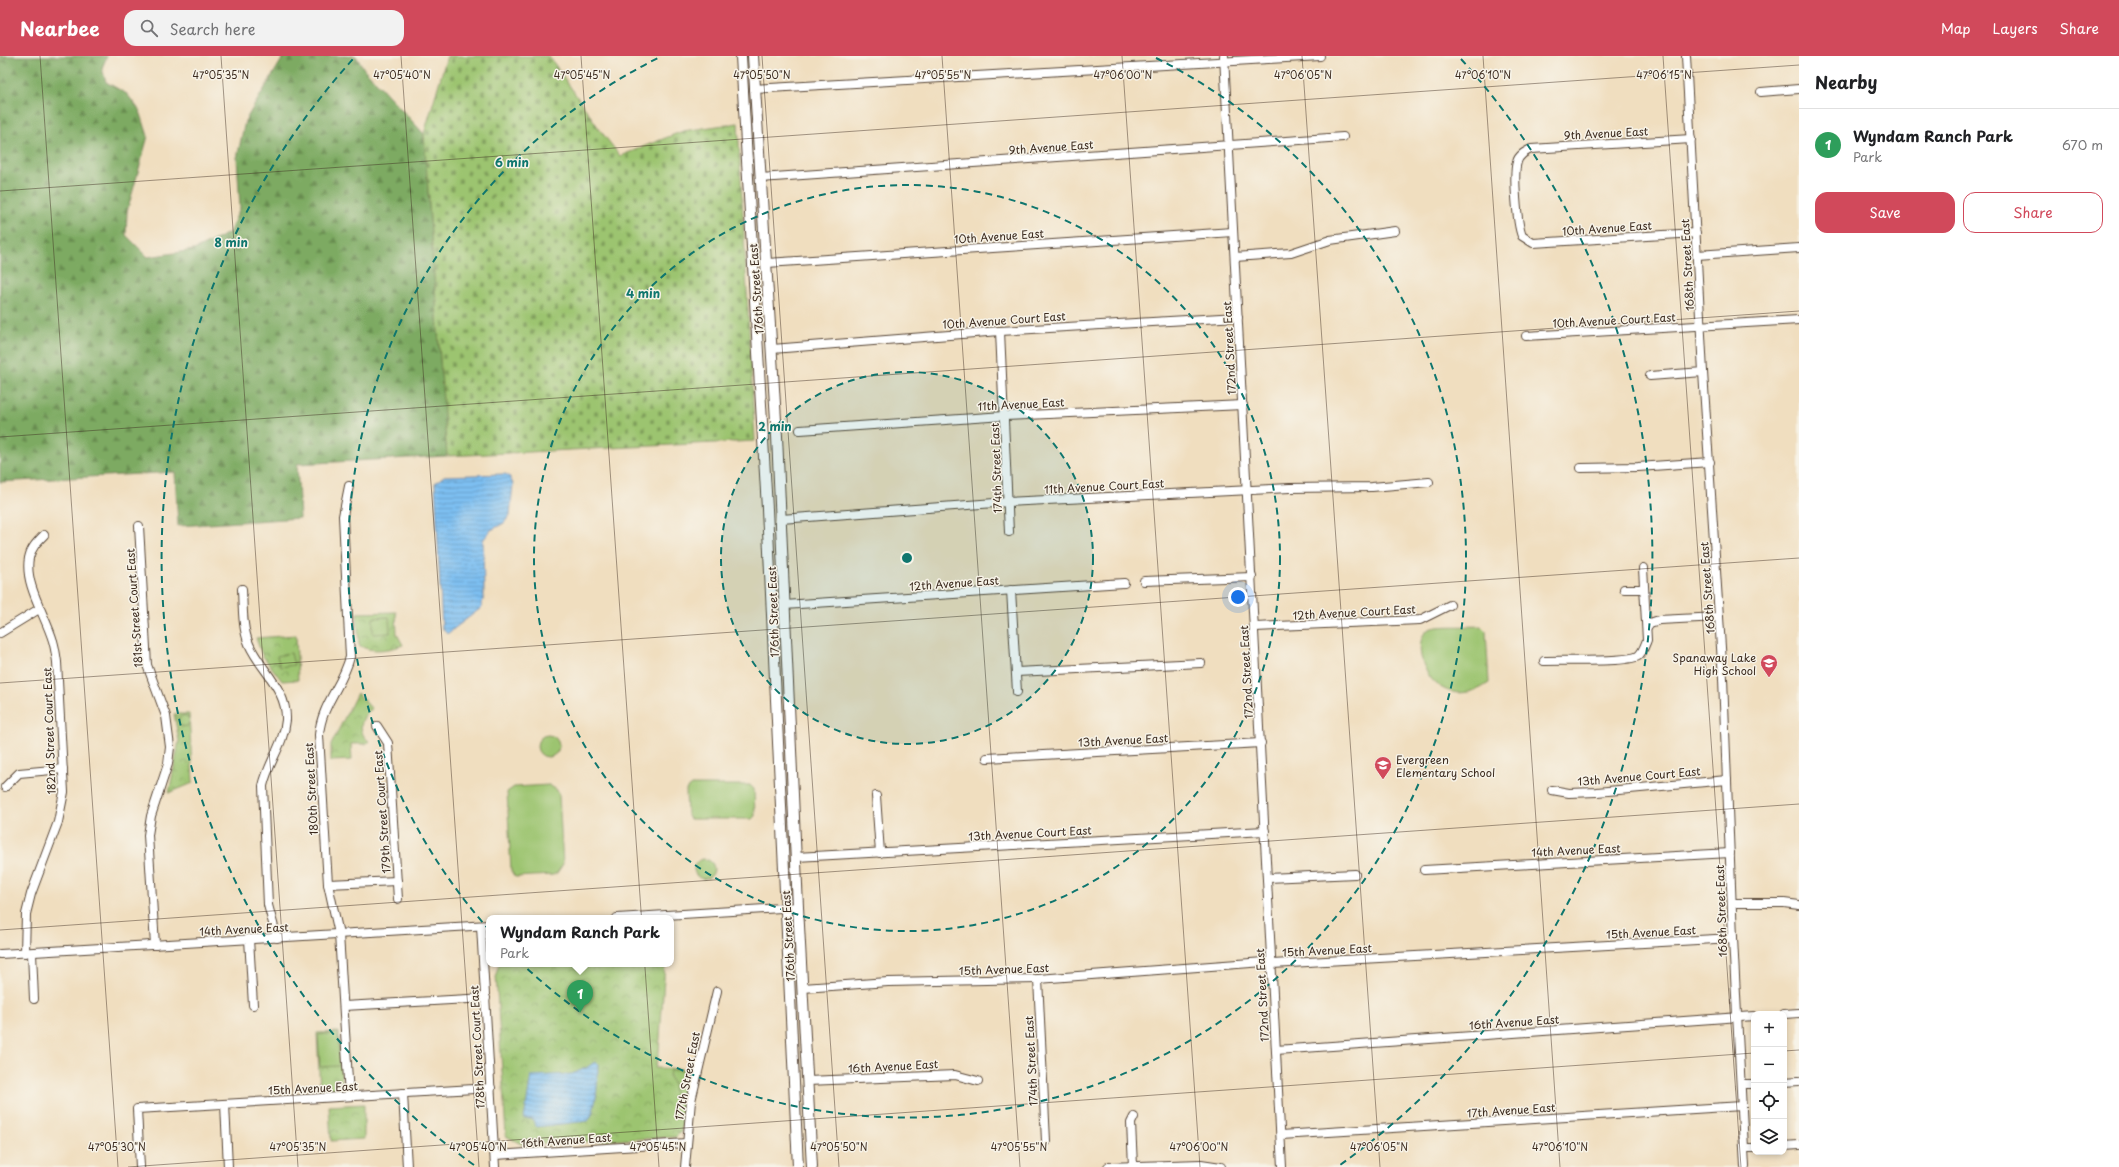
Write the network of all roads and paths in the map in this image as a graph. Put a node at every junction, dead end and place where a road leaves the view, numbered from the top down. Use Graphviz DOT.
graph roads {
  1 [pos="741,56"];
  2 [pos="747,56"];
  3 [pos="753,56"];
  4 [pos="1320,56"];
  5 [pos="1686,56"];
  6 [pos="1224,59"];
  7 [pos="754,89"];
  8 [pos="1799,90"];
  9 [pos="1761,92"];
  10 [pos="1343,137"];
  11 [pos="1691,139"];
  12 [pos="1229,146"];
  13 [pos="760,178"];
  14 [pos="1233,232"];
  15 [pos="1395,232"];
  16 [pos="1696,233"];
  17 [pos="1522,236"];
  18 [pos="1799,248"];
  19 [pos="1697,255"];
  20 [pos="1235,257"];
  21 [pos="767,263"];
  22 [pos="1238,317"];
  23 [pos="1799,320"];
  24 [pos="1701,326"];
  25 [pos="1000,331"];
  26 [pos="1526,336"];
  27 [pos="772,349"];
  28 [pos="1704,372"];
  29 [pos="1650,376"];
  30 [pos="1243,404"];
  31 [pos="1004,416"];
  32 [pos="800,430"];
  33 [pos="764,453"];
  34 [pos="1710,462"];
  35 [pos="1581,468"];
  36 [pos="1429,482"];
  37 [pos="349,486"];
  38 [pos="1248,490"];
  39 [pos="1008,502"];
  40 [pos="781,519"];
  41 [pos="139,526"];
  42 [pos="1009,532"];
  43 [pos="44,535"];
  44 [pos="1643,568"];
  45 [pos="1252,577"];
  46 [pos="1144,581"];
  47 [pos="1124,583"];
  48 [pos="242,589"];
  49 [pos="1624,589"];
  50 [pos="1644,589"];
  51 [pos="1011,590"];
  52 [pos="784,605"];
  53 [pos="1450,606"];
  54 [pos="39,609"];
  55 [pos="1719,617"];
  56 [pos="1255,627"];
  57 [pos="1647,627"];
  58 [pos="0,633"];
  59 [pos="1544,660"];
  60 [pos="1201,663"];
  61 [pos="1016,672"];
  62 [pos="1017,692"];
  63 [pos="376,726"];
  64 [pos="1261,744"];
  65 [pos="987,758"];
  66 [pos="780,764"];
  67 [pos="64,769"];
  68 [pos="1727,780"];
  69 [pos="5,787"];
  70 [pos="1552,790"];
  71 [pos="876,796"];
  72 [pos="1265,831"];
  73 [pos="880,853"];
  74 [pos="1730,853"];
  75 [pos="796,857"];
  76 [pos="1424,870"];
  77 [pos="1355,874"];
  78 [pos="1268,878"];
  79 [pos="397,881"];
  80 [pos="328,884"];
  81 [pos="398,899"];
  82 [pos="1732,903"];
  83 [pos="1799,906"];
  84 [pos="798,907"];
  85 [pos="785,908"];
  86 [pos="667,915"];
  87 [pos="485,925"];
  88 [pos="339,934"];
  89 [pos="277,938"];
  90 [pos="1733,938"];
  91 [pos="249,940"];
  92 [pos="155,945"];
  93 [pos="28,953"];
  94 [pos="0,954"];
  95 [pos="1272,964"];
  96 [pos="1038,979"];
  97 [pos="803,988"];
  98 [pos="717,991"];
  99 [pos="486,998"];
  100 [pos="34,999"];
  101 [pos="253,1005"];
  102 [pos="344,1006"];
  103 [pos="1799,1013"];
  104 [pos="1787,1014"];
  105 [pos="1751,1016"];
  106 [pos="1737,1017"];
  107 [pos="1276,1050"];
  108 [pos="807,1081"];
  109 [pos="978,1081"];
  110 [pos="1799,1081"];
  111 [pos="1787,1082"];
  112 [pos="1741,1084"];
  113 [pos="1751,1084"];
  114 [pos="490,1088"];
  115 [pos="403,1093"];
  116 [pos="349,1096"];
  117 [pos="224,1104"];
  118 [pos="1742,1106"];
  119 [pos="1134,1117"];
  120 [pos="1281,1135"];
  121 [pos="811,1139"];
  122 [pos="797,1140"];
  123 [pos="1046,1141"];
  124 [pos="687,1143"];
  125 [pos="1799,1145"];
  126 [pos="1787,1146"];
  127 [pos="1744,1148"];
  128 [pos="1751,1148"];
  129 [pos="495,1155"];
  130 [pos="1133,1166"];
  131 [pos="140,1167"];
  132 [pos="228,1167"];
  133 [pos="407,1167"];
  134 [pos="495,1167"];
  135 [pos="685,1167"];
  136 [pos="798,1167"];
  137 [pos="812,1167"];
  138 [pos="1108,1167"];
  139 [pos="1221,1167"];
  140 [pos="1282,1167"];
  141 [pos="1745,1167"];
  1 -- 33 [label="main road, 176th Street East"];
  2 -- 7 [label="main road"];
  3 -- 7 [label="main road, 176th Street East"];
  4 -- 6 [label="street"];
  5 -- 11 [label="street, 168th Street East"];
  6 -- 7 [label="street"];
  6 -- 12 [label="street, 172nd Street East"];
  7 -- 13 [label="main road, 176th Street East"];
  8 -- 9 [label="street"];
  10 -- 12 [label="street, 9th Avenue East"];
  11 -- 16 [label="street, 168th Street East"];
  11 -- 17 [label="street, 9th Avenue East"];
  12 -- 13 [label="street, 9th Avenue East"];
  12 -- 14 [label="street, 172nd Street East"];
  13 -- 21 [label="main road, 176th Street East"];
  14 -- 20 [label="street, 172nd Street East"];
  14 -- 21 [label="street, 10th Avenue East"];
  15 -- 20 [label="street"];
  16 -- 17 [label="street, 10th Avenue East"];
  16 -- 19 [label="street, 168th Street East"];
  18 -- 19 [label="street"];
  19 -- 24 [label="street, 168th Street East"];
  20 -- 22 [label="street, 172nd Street East"];
  21 -- 27 [label="main road, 176th Street East"];
  22 -- 25 [label="street, 10th Avenue Court East"];
  22 -- 30 [label="street, 172nd Street East"];
  23 -- 24 [label="street, 10th Avenue Court East"];
  24 -- 26 [label="street, 10th Avenue Court East"];
  24 -- 28 [label="street, 168th Street East"];
  25 -- 27 [label="street, 10th Avenue Court East"];
  25 -- 31 [label="street, 174th Street East"];
  27 -- 40 [label="main road, 176th Street East"];
  28 -- 29 [label="street"];
  28 -- 34 [label="street, 168th Street East"];
  30 -- 31 [label="street, 11th Avenue East"];
  30 -- 38 [label="street, 172nd Street East"];
  31 -- 32 [label="street, 11th Avenue East"];
  31 -- 39 [label="street, 174th Street East"];
  33 -- 40 [label="main road"];
  33 -- 66 [label="main road, 176th Street East"];
  34 -- 35 [label="street"];
  34 -- 55 [label="street, 168th Street East"];
  36 -- 38 [label="street, 11th Avenue Court East"];
  37 -- 80 [label="street, 180th Street East"];
  38 -- 39 [label="street, 11th Avenue Court East"];
  38 -- 45 [label="street, 172nd Street East"];
  39 -- 40 [label="street, 11th Avenue Court East"];
  39 -- 42 [label="street, 174th Street East"];
  40 -- 52 [label="main road, 176th Street East"];
  41 -- 92 [label="street, 181st Street Court East"];
  43 -- 54 [label="street, 182nd Street Court East"];
  44 -- 50 [label="street"];
  45 -- 46 [label="street"];
  45 -- 56 [label="street, 172nd Street East"];
  47 -- 51 [label="street, 12th Avenue East"];
  48 -- 89 [label="street"];
  49 -- 50 [label="street"];
  50 -- 57 [label="street"];
  51 -- 52 [label="street, 12th Avenue East"];
  51 -- 61 [label="street"];
  52 -- 75 [label="main road, 176th Street East"];
  53 -- 56 [label="street, 12th Avenue Court East"];
  54 -- 58 [label="street"];
  54 -- 67 [label="street, 182nd Street Court East"];
  55 -- 57 [label="street"];
  55 -- 68 [label="street, 168th Street East"];
  56 -- 64 [label="street, 172nd Street East"];
  57 -- 59 [label="street"];
  60 -- 61 [label="street"];
  61 -- 62 [label="street"];
  63 -- 79 [label="street, 179th Street Court East"];
  64 -- 65 [label="street, 13th Avenue East"];
  64 -- 72 [label="street, 172nd Street East"];
  66 -- 75 [label="main road"];
  66 -- 85 [label="main road, 176th Street East"];
  67 -- 69 [label="street"];
  67 -- 93 [label="street, 182nd Street Court East"];
  68 -- 70 [label="street, 13th Avenue Court East"];
  68 -- 74 [label="street, 168th Street East"];
  71 -- 73 [label="street"];
  72 -- 73 [label="street, 13th Avenue Court East"];
  72 -- 78 [label="street, 172nd Street East"];
  73 -- 75 [label="street, 13th Avenue Court East"];
  74 -- 76 [label="street, 14th Avenue East"];
  74 -- 82 [label="street, 168th Street East"];
  75 -- 84 [label="main road, 176th Street East"];
  77 -- 78 [label="street"];
  78 -- 95 [label="street, 172nd Street East"];
  79 -- 80 [label="street"];
  79 -- 81 [label="street, 179th Street Court East"];
  80 -- 88 [label="street, 180th Street East"];
  82 -- 83 [label="street"];
  82 -- 90 [label="street, 168th Street East"];
  84 -- 85 [label="street"];
  84 -- 97 [label="main road, 176th Street East"];
  85 -- 86 [label="street"];
  85 -- 122 [label="main road, 176th Street East"];
  87 -- 88 [label="street, 14th Avenue East"];
  87 -- 99 [label="street, 178th Street Court East"];
  88 -- 89 [label="street, 14th Avenue East"];
  88 -- 102 [label="street, 180th Street East"];
  89 -- 91 [label="street, 14th Avenue East"];
  90 -- 95 [label="street, 15th Avenue East"];
  90 -- 106 [label="street, 168th Street East"];
  91 -- 92 [label="street, 14th Avenue East"];
  91 -- 101 [label="street"];
  92 -- 93 [label="street, 14th Avenue East"];
  93 -- 94 [label="street, 14th Avenue East"];
  93 -- 100 [label="street, 182nd Street Court East"];
  95 -- 96 [label="street, 15th Avenue East"];
  95 -- 107 [label="street, 172nd Street East"];
  96 -- 97 [label="street, 15th Avenue East"];
  96 -- 123 [label="street, 174th Street East"];
  97 -- 108 [label="main road, 176th Street East"];
  98 -- 124 [label="street, 177th Street East"];
  99 -- 102 [label="street"];
  99 -- 114 [label="street, 178th Street Court East"];
  102 -- 116 [label="street, 180th Street East"];
  103 -- 104 [label="street"];
  105 -- 106 [label="street, 16th Avenue East"];
  106 -- 107 [label="street, 16th Avenue East"];
  106 -- 112 [label="street, 168th Street East"];
  107 -- 120 [label="street, 172nd Street East"];
  108 -- 109 [label="street, 16th Avenue East"];
  108 -- 121 [label="main road, 176th Street East"];
  110 -- 111 [label="street"];
  112 -- 113 [label="street"];
  112 -- 118 [label="street, 168th Street East"];
  114 -- 115 [label="street, 15th Avenue East"];
  114 -- 129 [label="street, 178th Street Court East"];
  115 -- 116 [label="street, 15th Avenue East"];
  115 -- 133 [label="street"];
  116 -- 117 [label="street, 15th Avenue East"];
  117 -- 131 [label="street, 15th Avenue East"];
  117 -- 132 [label="street"];
  118 -- 120 [label="street, 17th Avenue East"];
  118 -- 127 [label="street, 168th Street East"];
  119 -- 130 [label="street"];
  120 -- 140 [label="street, 172nd Street East"];
  121 -- 122 [label="main road"];
  121 -- 137 [label="main road, 176th Street East"];
  122 -- 136 [label="main road, 176th Street East"];
  124 -- 129 [label="street, 16th Avenue East"];
  124 -- 135 [label="street, 177th Street East"];
  125 -- 126 [label="street"];
  127 -- 128 [label="street"];
  127 -- 141 [label="street, 168th Street East"];
  129 -- 134 [label="street, 178th Street Court East"];
  130 -- 138 [label="street"];
  130 -- 139 [label="street"];
}
